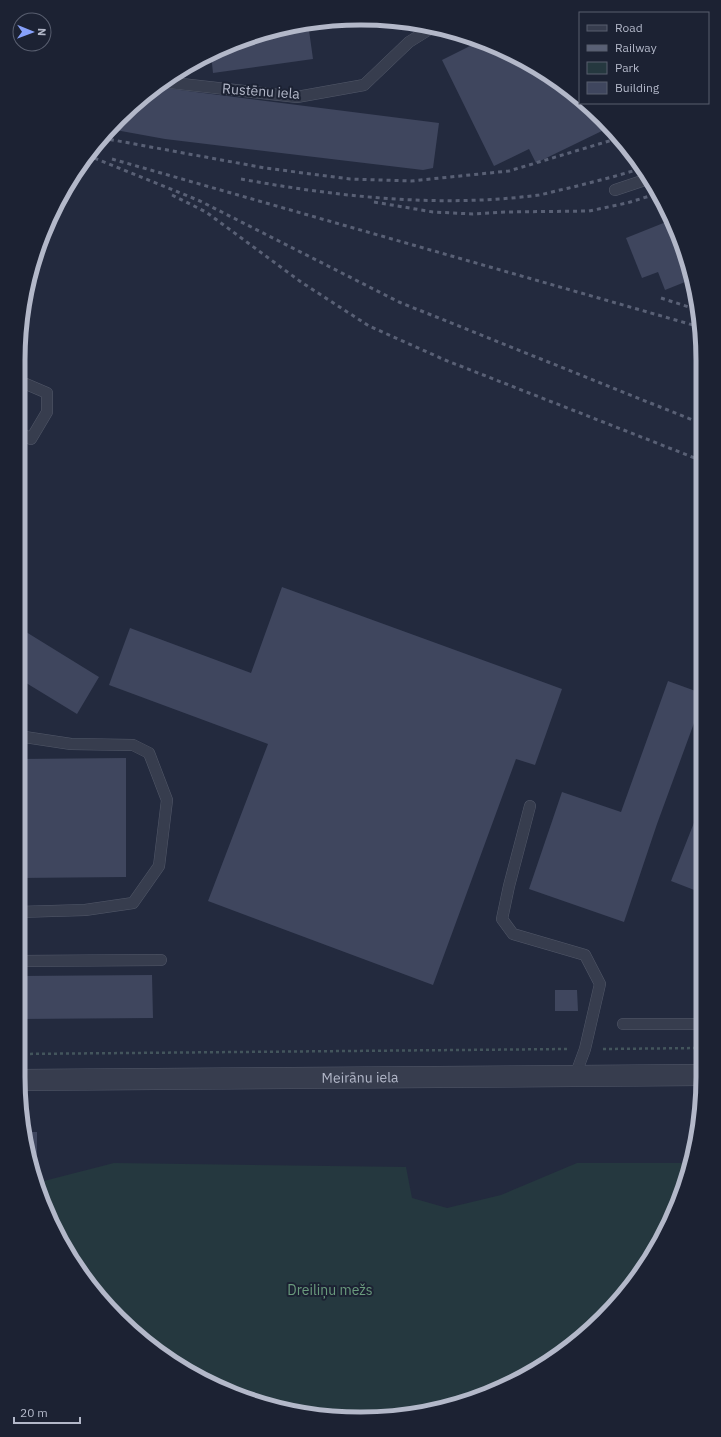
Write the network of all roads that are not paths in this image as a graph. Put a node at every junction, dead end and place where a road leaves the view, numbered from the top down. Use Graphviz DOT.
graph roads {
  1 [pos="426,31"];
  2 [pos="173,83"];
  3 [pos="643,181"];
  4 [pos="615,190"];
  5 [pos="25,384"];
  6 [pos="25,436"];
  7 [pos="25,737"];
  8 [pos="530,806"];
  9 [pos="25,912"];
  10 [pos="161,960"];
  11 [pos="25,961"];
  12 [pos="623,1024"];
  13 [pos="696,1024"];
  14 [pos="696,1075"];
  15 [pos="575,1076"];
  16 [pos="25,1080"];
  1 -- 2 [label="lane, Rustēnu iela"];
  3 -- 4 [label="lane"];
  5 -- 6 [label="lane"];
  7 -- 9 [label="lane"];
  8 -- 15 [label="lane"];
  10 -- 11 [label="lane"];
  12 -- 13 [label="lane"];
  14 -- 15 [label="street, Meirānu iela"];
  15 -- 16 [label="street, Meirānu iela"];
}
